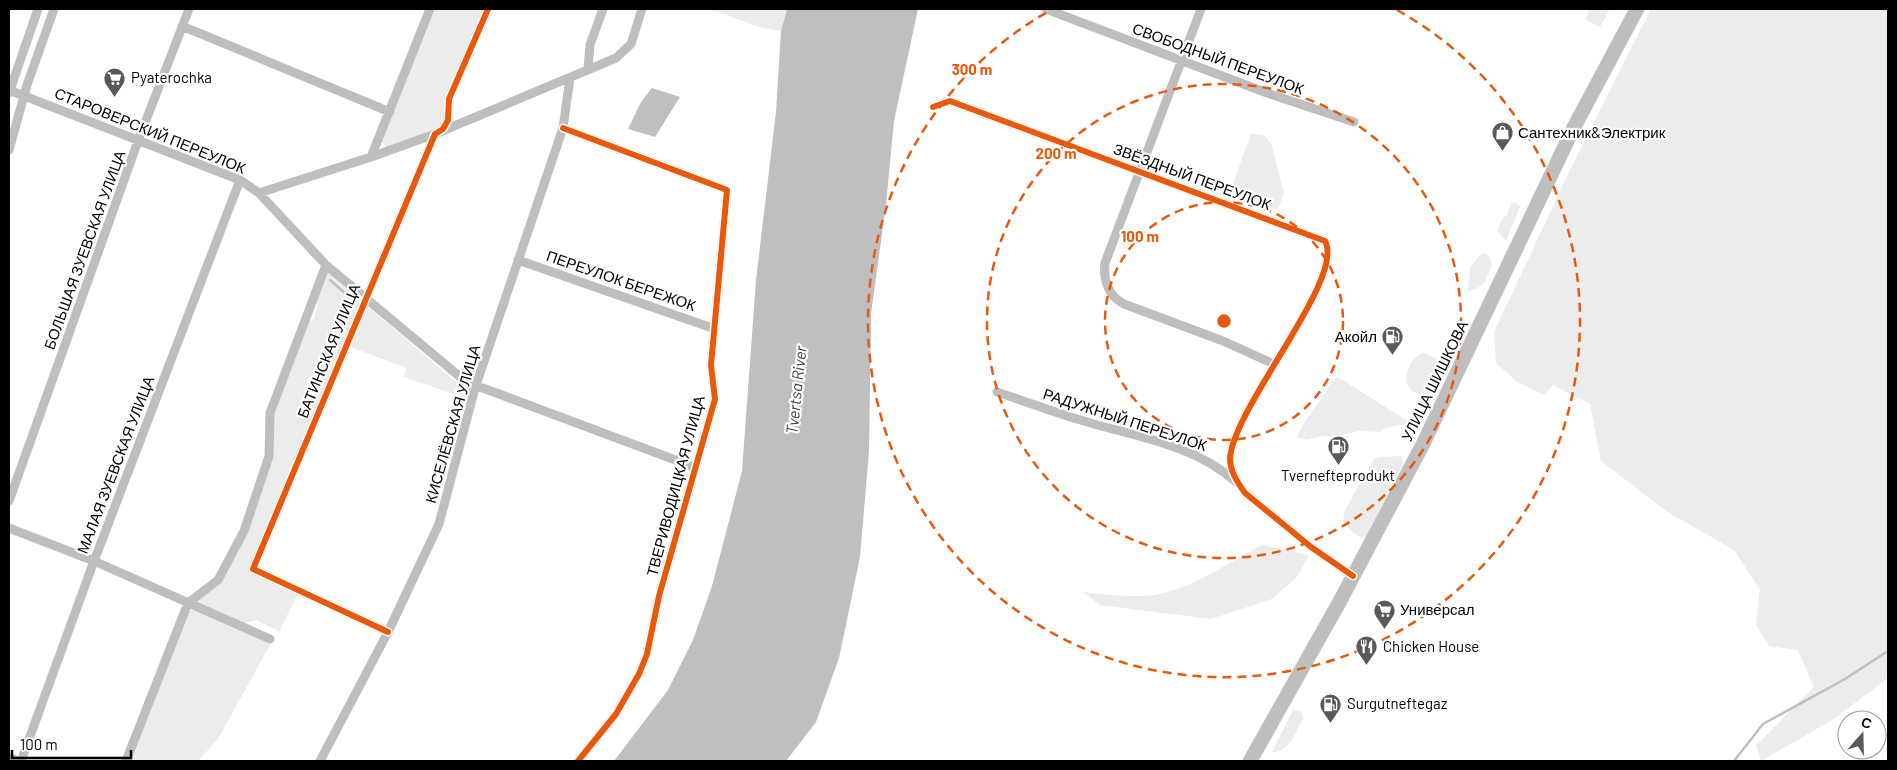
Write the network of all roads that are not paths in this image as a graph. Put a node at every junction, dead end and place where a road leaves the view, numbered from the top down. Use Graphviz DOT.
graph roads {
  1 [pos="54,9"];
  2 [pos="189,9"];
  3 [pos="430,9"];
  4 [pos="488,9"];
  5 [pos="603,9"];
  6 [pos="642,9"];
  7 [pos="1046,9"];
  8 [pos="1202,9"];
  9 [pos="1637,9"];
  10 [pos="182,26"];
  11 [pos="1182,61"];
  12 [pos="588,68"];
  13 [pos="570,78"];
  14 [pos="12,91"];
  15 [pos="26,95"];
  16 [pos="933,107"];
  17 [pos="390,112"];
  18 [pos="1354,122"];
  19 [pos="563,128"];
  20 [pos="435,134"];
  21 [pos="138,141"];
  22 [pos="9,150"];
  23 [pos="372,157"];
  24 [pos="1140,171"];
  25 [pos="240,180"];
  26 [pos="258,192"];
  27 [pos="518,260"];
  28 [pos="326,265"];
  29 [pos="364,298"];
  30 [pos="715,329"];
  31 [pos="1274,364"];
  32 [pos="475,388"];
  33 [pos="997,392"];
  34 [pos="694,467"];
  35 [pos="1239,484"];
  36 [pos="9,501"];
  37 [pos="9,528"];
  38 [pos="94,561"];
  39 [pos="1354,576"];
  40 [pos="188,603"];
  41 [pos="388,632"];
  42 [pos="270,638"];
  43 [pos="9,757"];
  44 [pos="20,761"];
  45 [pos="126,761"];
  46 [pos="320,761"];
  47 [pos="578,761"];
  48 [pos="1250,761"];
  1 -- 15 [label="street"];
  2 -- 10 [label="street, БОЛЬШАЯ ЗУЕВСКАЯ УЛИЦА"];
  3 -- 17 [label="street"];
  4 -- 20 [label="street, БАТИНСКАЯ УЛИЦА"];
  5 -- 12 [label="street"];
  6 -- 12 [label="street"];
  7 -- 11 [label="street, СВОБОДНЫЙ ПЕРЕУЛОК"];
  8 -- 11 [label="street"];
  9 -- 39 [label="main road, УЛИЦА ШИШКОВА"];
  10 -- 17 [label="street"];
  10 -- 21 [label="street, БОЛЬШАЯ ЗУЕВСКАЯ УЛИЦА"];
  11 -- 18 [label="street, СВОБОДНЫЙ ПЕРЕУЛОК"];
  11 -- 24 [label="street"];
  12 -- 13 [label="street"];
  13 -- 19 [label="street, КИСЕЛЁВСКАЯ УЛИЦА"];
  13 -- 20 [label="street"];
  14 -- 15 [label="street, СТАРОВЕРСКИЙ ПЕРЕУЛОК"];
  15 -- 21 [label="street, СТАРОВЕРСКИЙ ПЕРЕУЛОК"];
  15 -- 22 [label="street"];
  16 -- 24 [label="street, ЗВЁЗДНЫЙ ПЕРЕУЛОК"];
  17 -- 23 [label="street"];
  19 -- 27 [label="street, КИСЕЛЁВСКАЯ УЛИЦА"];
  19 -- 30 [label="street, ТВЕРИВОДИЦКАЯ УЛИЦА"];
  20 -- 23 [label="street"];
  20 -- 29 [label="street, БАТИНСКАЯ УЛИЦА"];
  21 -- 25 [label="street, СТАРОВЕРСКИЙ ПЕРЕУЛОК"];
  21 -- 36 [label="street, БОЛЬШАЯ ЗУЕВСКАЯ УЛИЦА"];
  23 -- 26 [label="street"];
  24 -- 31 [label="street"];
  24 -- 31 [label="street, ЗВЁЗДНЫЙ ПЕРЕУЛОК"];
  25 -- 26 [label="street, СТАРОВЕРСКИЙ ПЕРЕУЛОК"];
  25 -- 38 [label="street, МАЛАЯ ЗУЕВСКАЯ УЛИЦА"];
  26 -- 28 [label="street, СТАРОВЕРСКИЙ ПЕРЕУЛОК"];
  27 -- 30 [label="street, ПЕРЕУЛОК БЕРЕЖОК"];
  27 -- 32 [label="street, КИСЕЛЁВСКАЯ УЛИЦА"];
  28 -- 29 [label="street, СТАРОВЕРСКИЙ ПЕРЕУЛОК"];
  28 -- 40 [label="street"];
  29 -- 32 [label="street, СТАРОВЕРСКИЙ ПЕРЕУЛОК"];
  29 -- 41 [label="street, БАТИНСКАЯ УЛИЦА"];
  30 -- 34 [label="street, ТВЕРИВОДИЦКАЯ УЛИЦА"];
  31 -- 35 [label="street"];
  32 -- 34 [label="street"];
  32 -- 41 [label="street, КИСЕЛЁВСКАЯ УЛИЦА"];
  33 -- 35 [label="street, РАДУЖНЫЙ ПЕРЕУЛОК"];
  34 -- 47 [label="street, ТВЕРИВОДИЦКАЯ УЛИЦА"];
  35 -- 39 [label="street, РАДУЖНЫЙ ПЕРЕУЛОК"];
  37 -- 38 [label="street"];
  38 -- 40 [label="street"];
  38 -- 44 [label="street, МАЛАЯ ЗУЕВСКАЯ УЛИЦА"];
  39 -- 48 [label="main road, УЛИЦА ШИШКОВА"];
  40 -- 42 [label="street"];
  40 -- 45 [label="street"];
  41 -- 46 [label="street, КИСЕЛЁВСКАЯ УЛИЦА"];
  43 -- 44 [label="street"];
}
